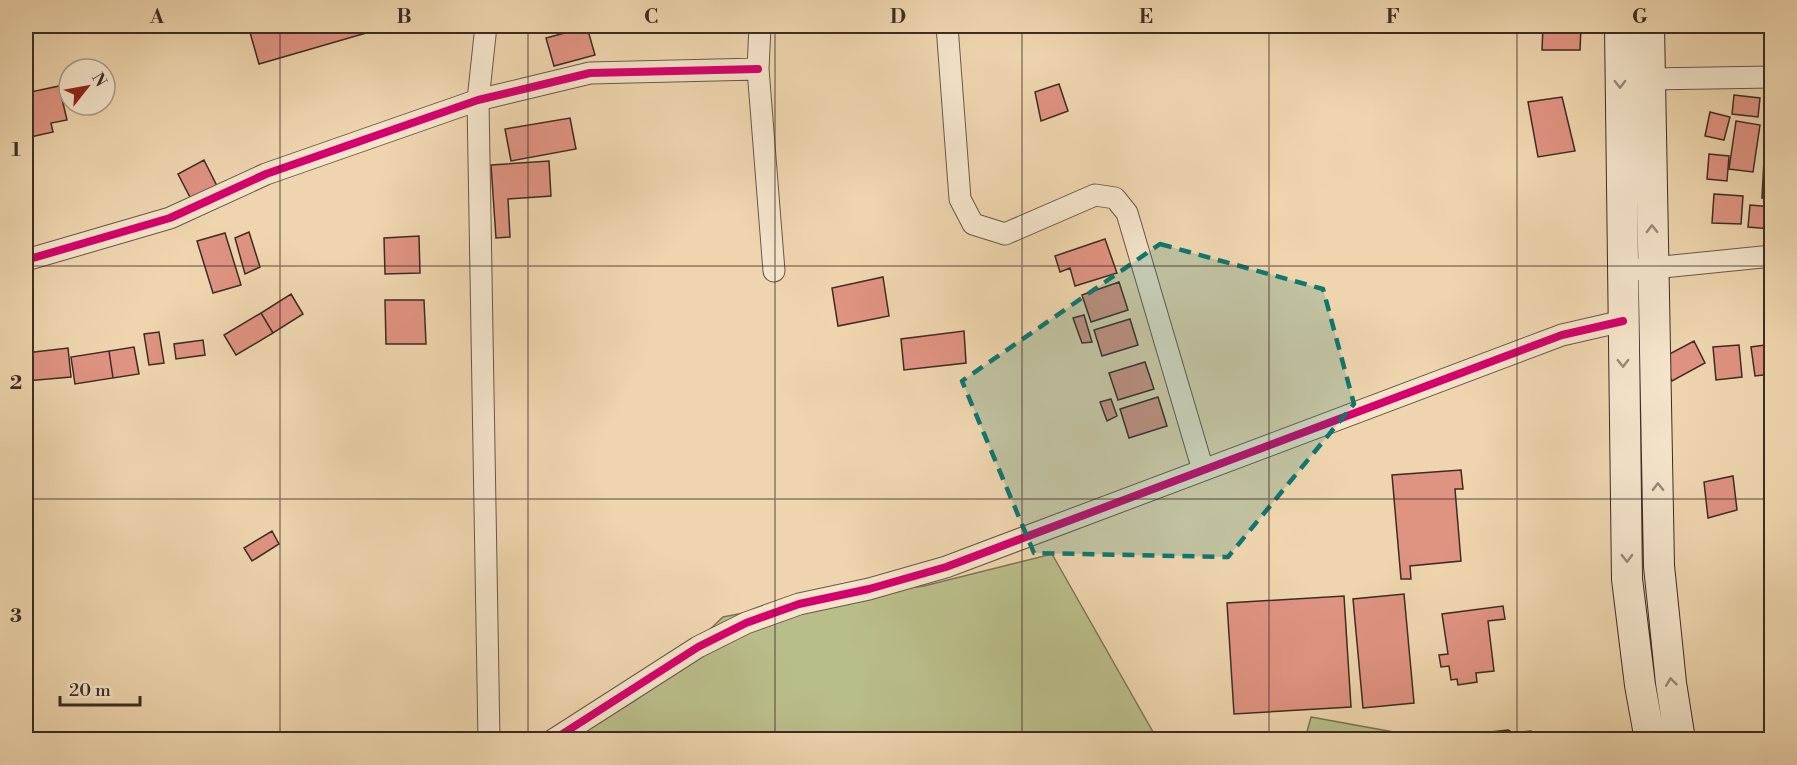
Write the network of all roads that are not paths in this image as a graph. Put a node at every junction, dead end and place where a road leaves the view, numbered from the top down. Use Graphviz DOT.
graph roads {
  1 [pos="486,26"];
  2 [pos="760,26"];
  3 [pos="946,26"];
  4 [pos="1620,26"];
  5 [pos="1649,26"];
  6 [pos="758,69"];
  7 [pos="1772,77"];
  8 [pos="1650,79"];
  9 [pos="478,100"];
  10 [pos="1772,256"];
  11 [pos="26,260"];
  12 [pos="1653,269"];
  13 [pos="774,271"];
  14 [pos="1623,271"];
  15 [pos="1623,321"];
  16 [pos="1203,470"];
  17 [pos="489,740"];
  18 [pos="554,740"];
  19 [pos="1650,740"];
  20 [pos="1680,740"];
  1 -- 9 [label="street"];
  2 -- 6 [label="street"];
  3 -- 16 [label="street"];
  4 -- 14 [label="main road, one-way"];
  5 -- 8 [label="main road"];
  6 -- 9 [label="street"];
  6 -- 13 [label="street"];
  7 -- 8 [label="street"];
  12 -- 8 [label="main road, one-way"];
  9 -- 11 [label="street"];
  9 -- 17 [label="street"];
  10 -- 12 [label="street"];
  12 -- 14 [label="street"];
  20 -- 12 [label="main road, one-way"];
  14 -- 15 [label="main road"];
  15 -- 16 [label="street"];
  15 -- 19 [label="main road, one-way"];
  16 -- 18 [label="street"];
}
